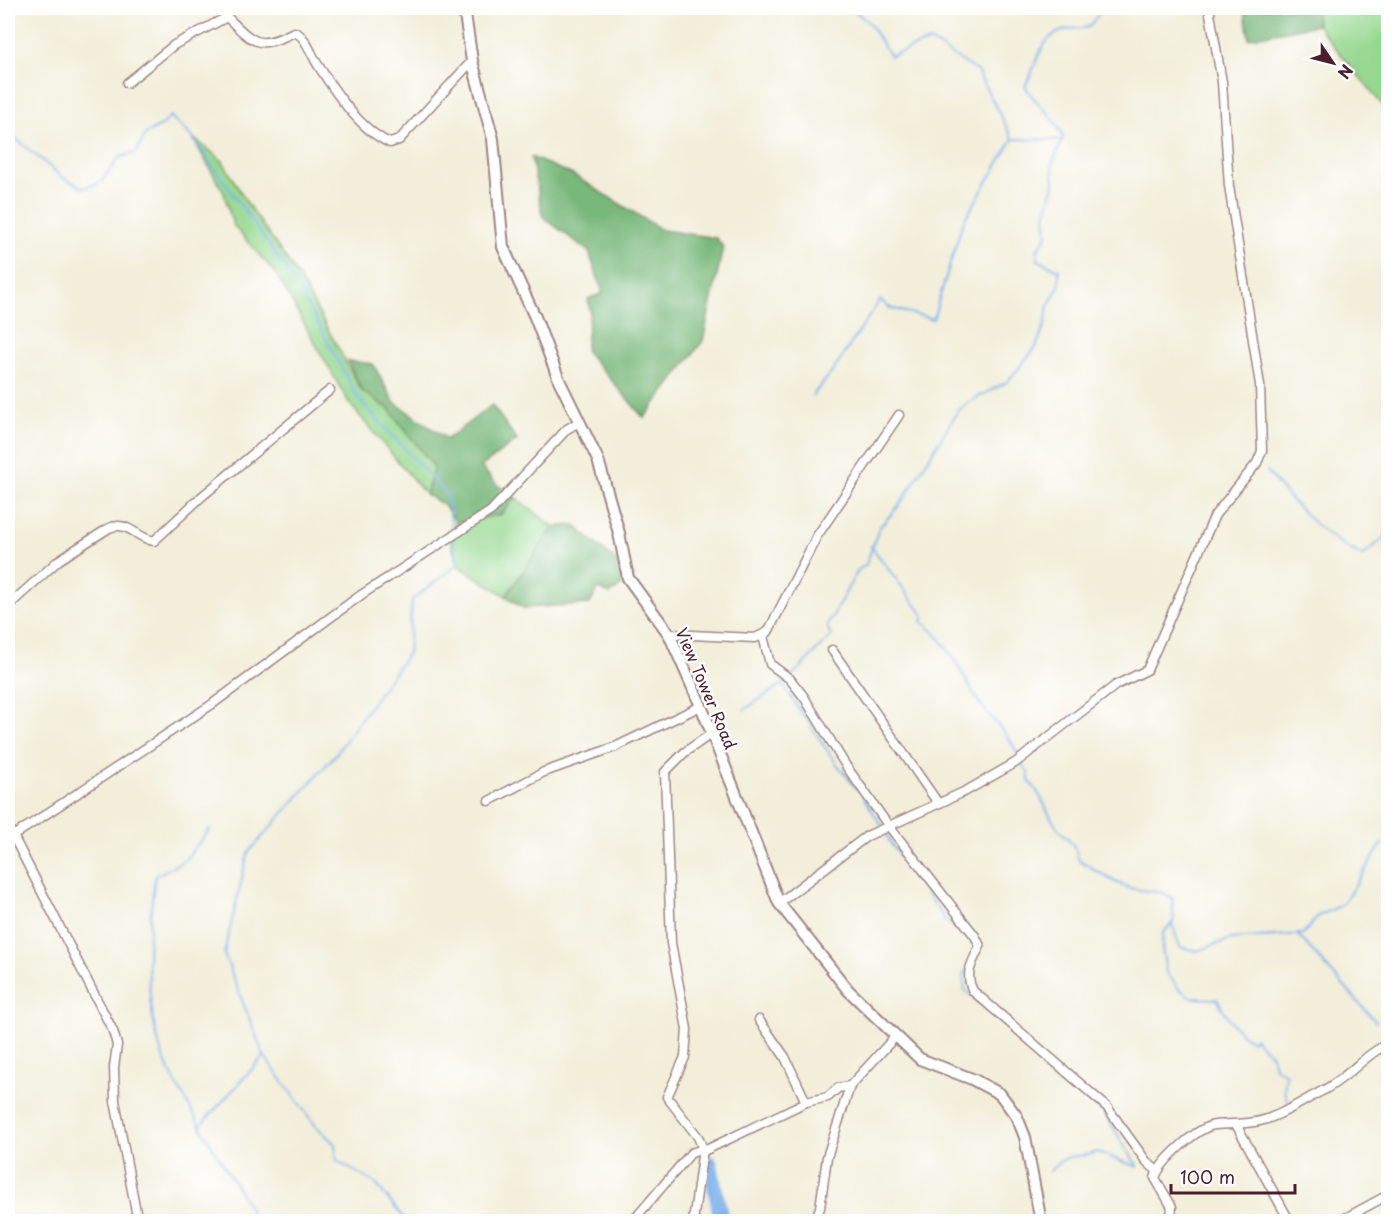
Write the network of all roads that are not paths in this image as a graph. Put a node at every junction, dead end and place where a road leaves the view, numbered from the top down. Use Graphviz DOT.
graph roads {
  1 [pos="464,8"];
  2 [pos="1209,8"];
  3 [pos="472,61"];
  4 [pos="127,83"];
  5 [pos="330,390"];
  6 [pos="898,415"];
  7 [pos="579,422"];
  8 [pos="8,606"];
  9 [pos="669,634"];
  10 [pos="763,636"];
  11 [pos="832,650"];
  12 [pos="701,706"];
  13 [pos="711,734"];
  14 [pos="489,801"];
  15 [pos="938,804"];
  16 [pos="888,825"];
  17 [pos="8,826"];
  18 [pos="13,836"];
  19 [pos="779,903"];
  20 [pos="759,1020"];
  21 [pos="894,1037"];
  22 [pos="1389,1044"];
  23 [pos="850,1086"];
  24 [pos="806,1102"];
  25 [pos="1236,1126"];
  26 [pos="703,1149"];
  27 [pos="1157,1171"];
  28 [pos="1389,1195"];
  29 [pos="138,1221"];
  30 [pos="632,1221"];
  31 [pos="693,1221"];
  32 [pos="814,1221"];
  33 [pos="1041,1221"];
  34 [pos="1164,1221"];
  35 [pos="1290,1221"];
  36 [pos="1338,1221"];
  1 -- 3 [label="street, View Tower Road"];
  2 -- 15 [label="street"];
  3 -- 4 [label="street"];
  3 -- 7 [label="street, View Tower Road"];
  5 -- 8 [label="street"];
  6 -- 10 [label="street"];
  7 -- 9 [label="street, View Tower Road"];
  7 -- 18 [label="street"];
  9 -- 10 [label="street"];
  9 -- 12 [label="street, View Tower Road"];
  10 -- 16 [label="street"];
  11 -- 15 [label="street"];
  12 -- 13 [label="street, View Tower Road"];
  12 -- 14 [label="street"];
  13 -- 19 [label="street, View Tower Road"];
  13 -- 26 [label="street"];
  15 -- 16 [label="street"];
  16 -- 19 [label="street"];
  16 -- 27 [label="street"];
  17 -- 18 [label="street"];
  18 -- 29 [label="street"];
  19 -- 21 [label="street, View Tower Road"];
  20 -- 24 [label="street"];
  21 -- 23 [label="street"];
  21 -- 33 [label="street, View Tower Road"];
  22 -- 25 [label="street"];
  23 -- 24 [label="street"];
  23 -- 32 [label="street"];
  24 -- 26 [label="street"];
  25 -- 27 [label="street"];
  25 -- 35 [label="street"];
  26 -- 30 [label="street"];
  26 -- 31 [label="street"];
  27 -- 34 [label="street"];
  28 -- 36 [label="street"];
}
